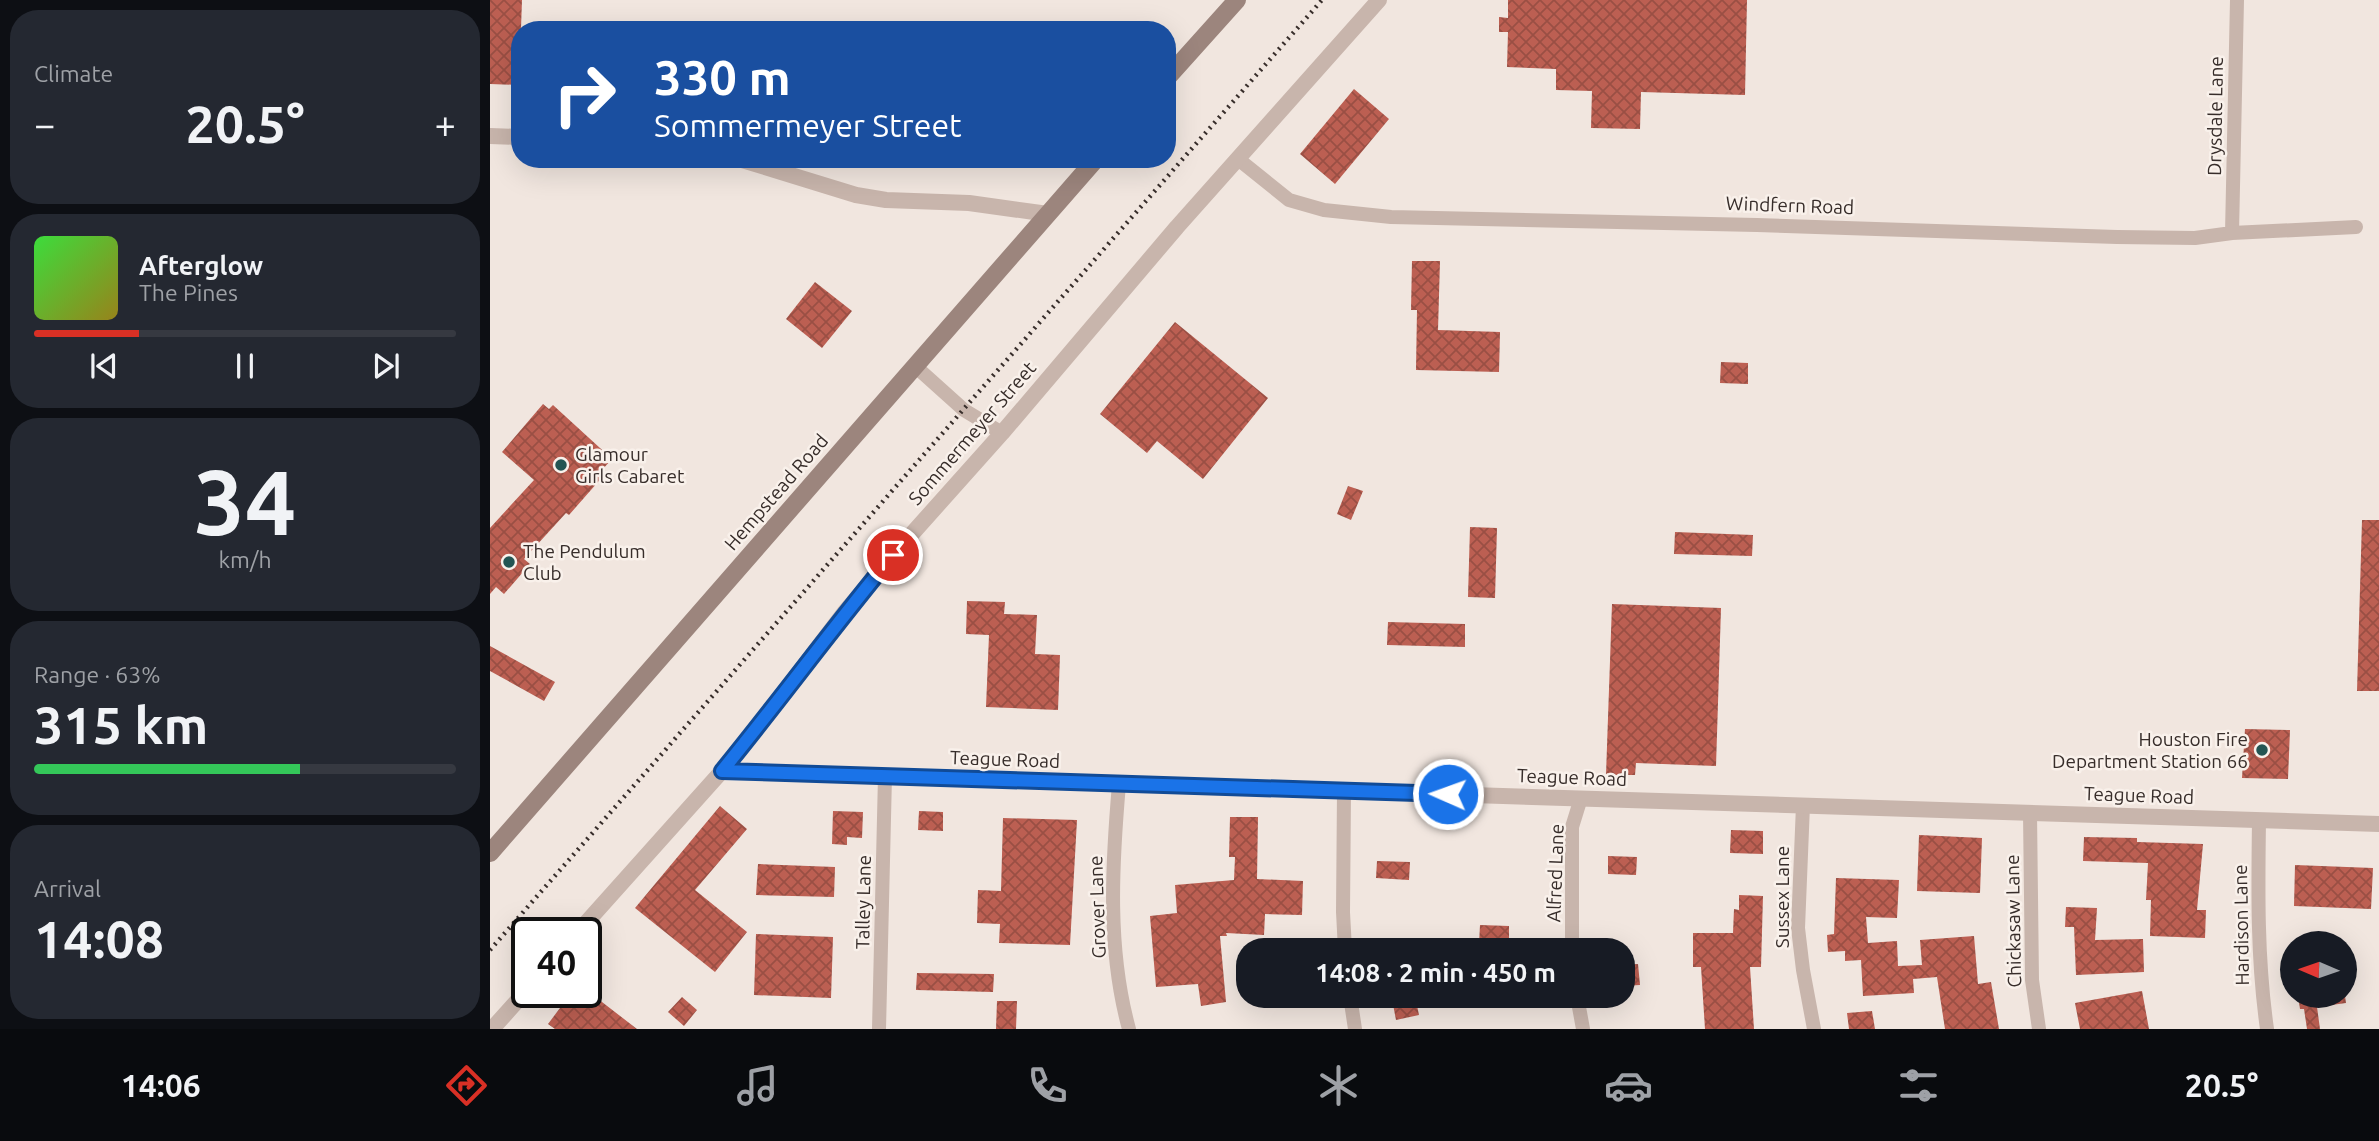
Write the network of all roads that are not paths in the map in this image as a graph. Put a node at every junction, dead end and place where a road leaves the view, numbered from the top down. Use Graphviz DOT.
graph roads {
  1 [pos="1237,0"];
  2 [pos="1379,0"];
  3 [pos="2237,0"];
  4 [pos="1176,68"];
  5 [pos="490,136"];
  6 [pos="511,137"];
  7 [pos="1238,159"];
  8 [pos="769,168"];
  9 [pos="1088,168"];
  10 [pos="1048,214"];
  11 [pos="2356,227"];
  12 [pos="2232,233"];
  13 [pos="915,366"];
  14 [pos="1002,433"];
  15 [pos="722,771"];
  16 [pos="885,776"];
  17 [pos="1119,784"];
  18 [pos="1344,791"];
  19 [pos="1581,798"];
  20 [pos="1803,805"];
  21 [pos="2030,813"];
  22 [pos="2259,820"];
  23 [pos="2379,824"];
  24 [pos="490,853"];
  25 [pos="591,917"];
  26 [pos="1344,938"];
  27 [pos="1572,938"];
  28 [pos="511,1008"];
  29 [pos="1352,1008"];
  30 [pos="1579,1008"];
  31 [pos="492,1029"];
  32 [pos="879,1029"];
  33 [pos="1129,1029"];
  34 [pos="1355,1029"];
  35 [pos="1583,1029"];
  36 [pos="1814,1029"];
  37 [pos="2039,1029"];
  38 [pos="2267,1029"];
  1 -- 4 [label="main road"];
  2 -- 7 [label="street, Sommermeyer Street"];
  3 -- 12 [label="street, Drysdale Lane"];
  5 -- 6 [label="street"];
  7 -- 12 [label="street, Windfern Road"];
  7 -- 14 [label="street, Sommermeyer Street"];
  8 -- 10 [label="street"];
  9 -- 10 [label="main road, Hempstead Road"];
  10 -- 13 [label="main road, Hempstead Road"];
  11 -- 12 [label="street, Windfern Road"];
  13 -- 14 [label="street"];
  13 -- 24 [label="main road, Hempstead Road"];
  14 -- 15 [label="street, Sommermeyer Street"];
  15 -- 16 [label="street, Teague Road"];
  15 -- 25 [label="street, Sommermeyer Street"];
  16 -- 17 [label="street, Teague Road"];
  16 -- 32 [label="street, Talley Lane"];
  17 -- 18 [label="street, Teague Road"];
  17 -- 33 [label="street, Grover Lane"];
  18 -- 19 [label="street, Teague Road"];
  18 -- 26 [label="street"];
  19 -- 20 [label="street, Teague Road"];
  19 -- 27 [label="street, Alfred Lane"];
  20 -- 21 [label="street, Teague Road"];
  20 -- 36 [label="street, Sussex Lane"];
  21 -- 22 [label="street, Teague Road"];
  21 -- 37 [label="street, Chickasaw Lane"];
  22 -- 23 [label="street, Teague Road"];
  22 -- 38 [label="street, Hardison Lane"];
  28 -- 31 [label="street"];
  29 -- 34 [label="street"];
  30 -- 35 [label="street"];
}
